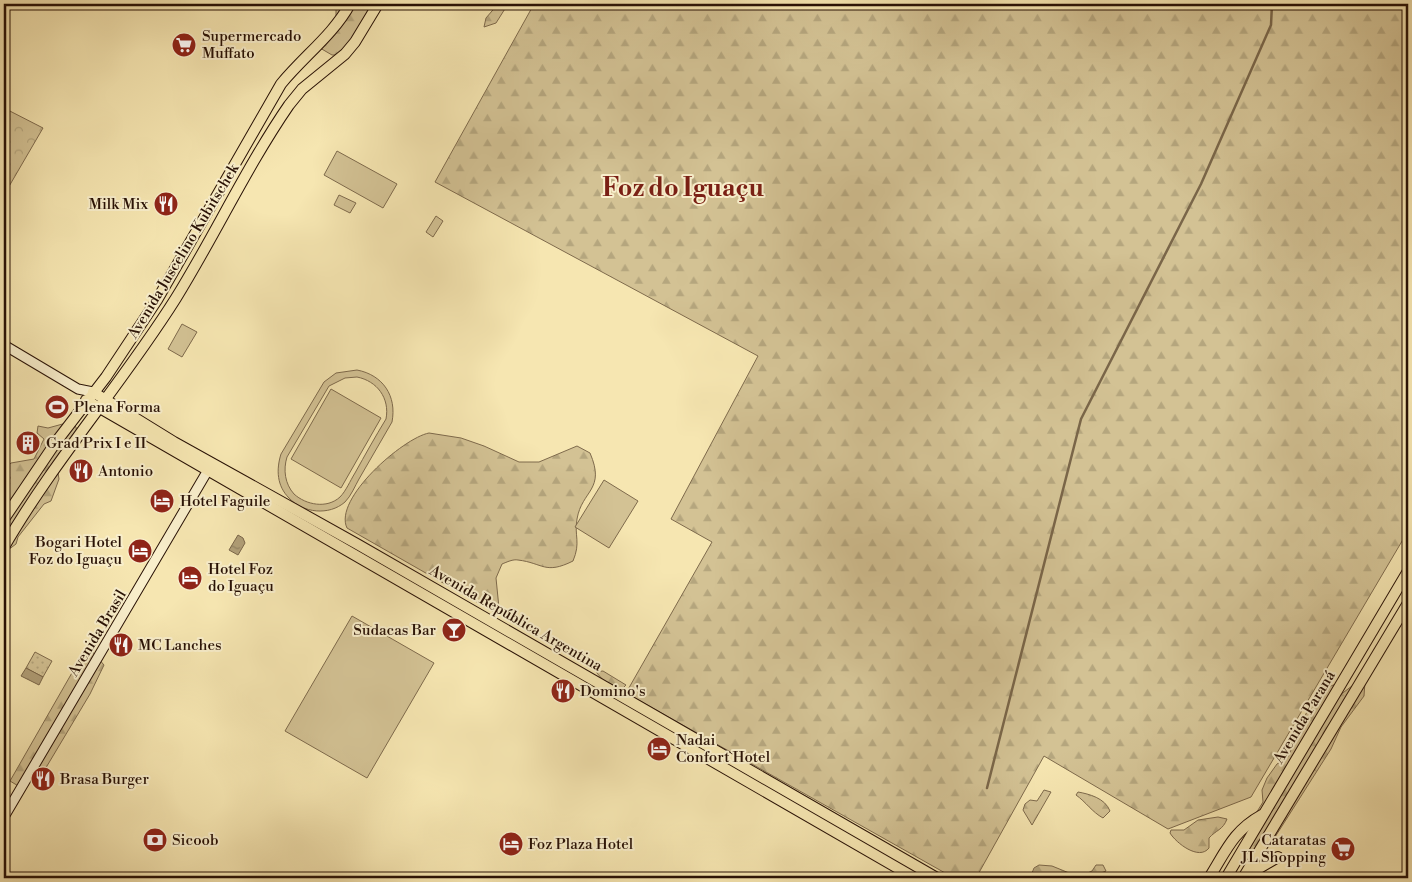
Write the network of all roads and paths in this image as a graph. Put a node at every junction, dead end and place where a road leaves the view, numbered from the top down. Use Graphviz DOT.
graph roads {
  1 [pos="350,4"];
  2 [pos="378,4"];
  3 [pos="4,346"];
  4 [pos="78,389"];
  5 [pos="92,392"];
  6 [pos="86,400"];
  7 [pos="102,405"];
  8 [pos="210,468"];
  9 [pos="4,519"];
  10 [pos="4,547"];
  11 [pos="1408,570"];
  12 [pos="1408,603"];
  13 [pos="1263,815"];
  14 [pos="4,817"];
  15 [pos="1278,857"];
  16 [pos="915,878"];
  17 [pos="937,878"];
  18 [pos="1209,878"];
  19 [pos="1226,878"];
  20 [pos="1243,878"];
  1 -- 5 [label="main road, Avenida Juscelino Kubitschek"];
  2 -- 7 [label="main road, Avenida Juscelino Kubitschek"];
  3 -- 4 [label="street, Avenida República Argentina"];
  4 -- 5 [label="street, Avenida República Argentina"];
  4 -- 6 [label="street, Avenida República Argentina"];
  5 -- 6 [label="main road, Avenida Juscelino Kubitschek"];
  5 -- 7 [label="main road, Avenida República Argentina"];
  6 -- 7 [label="main road, Avenida República Argentina"];
  6 -- 9 [label="main road, Avenida Juscelino Kubitschek"];
  7 -- 8 [label="main road, Avenida República Argentina"];
  7 -- 10 [label="main road, Avenida Juscelino Kubitschek"];
  8 -- 14 [label="street, Avenida Brasil"];
  8 -- 16 [label="main road, Avenida República Argentina"];
  8 -- 17 [label="main road, Avenida República Argentina"];
  11 -- 13 [label="main road, Avenida Paraná"];
  12 -- 20 [label="main road, Avenida Paraná"];
  13 -- 18 [label="main road"];
  13 -- 19 [label="main road, Avenida Paraná"];
  15 -- 20 [label="main road"];
}
